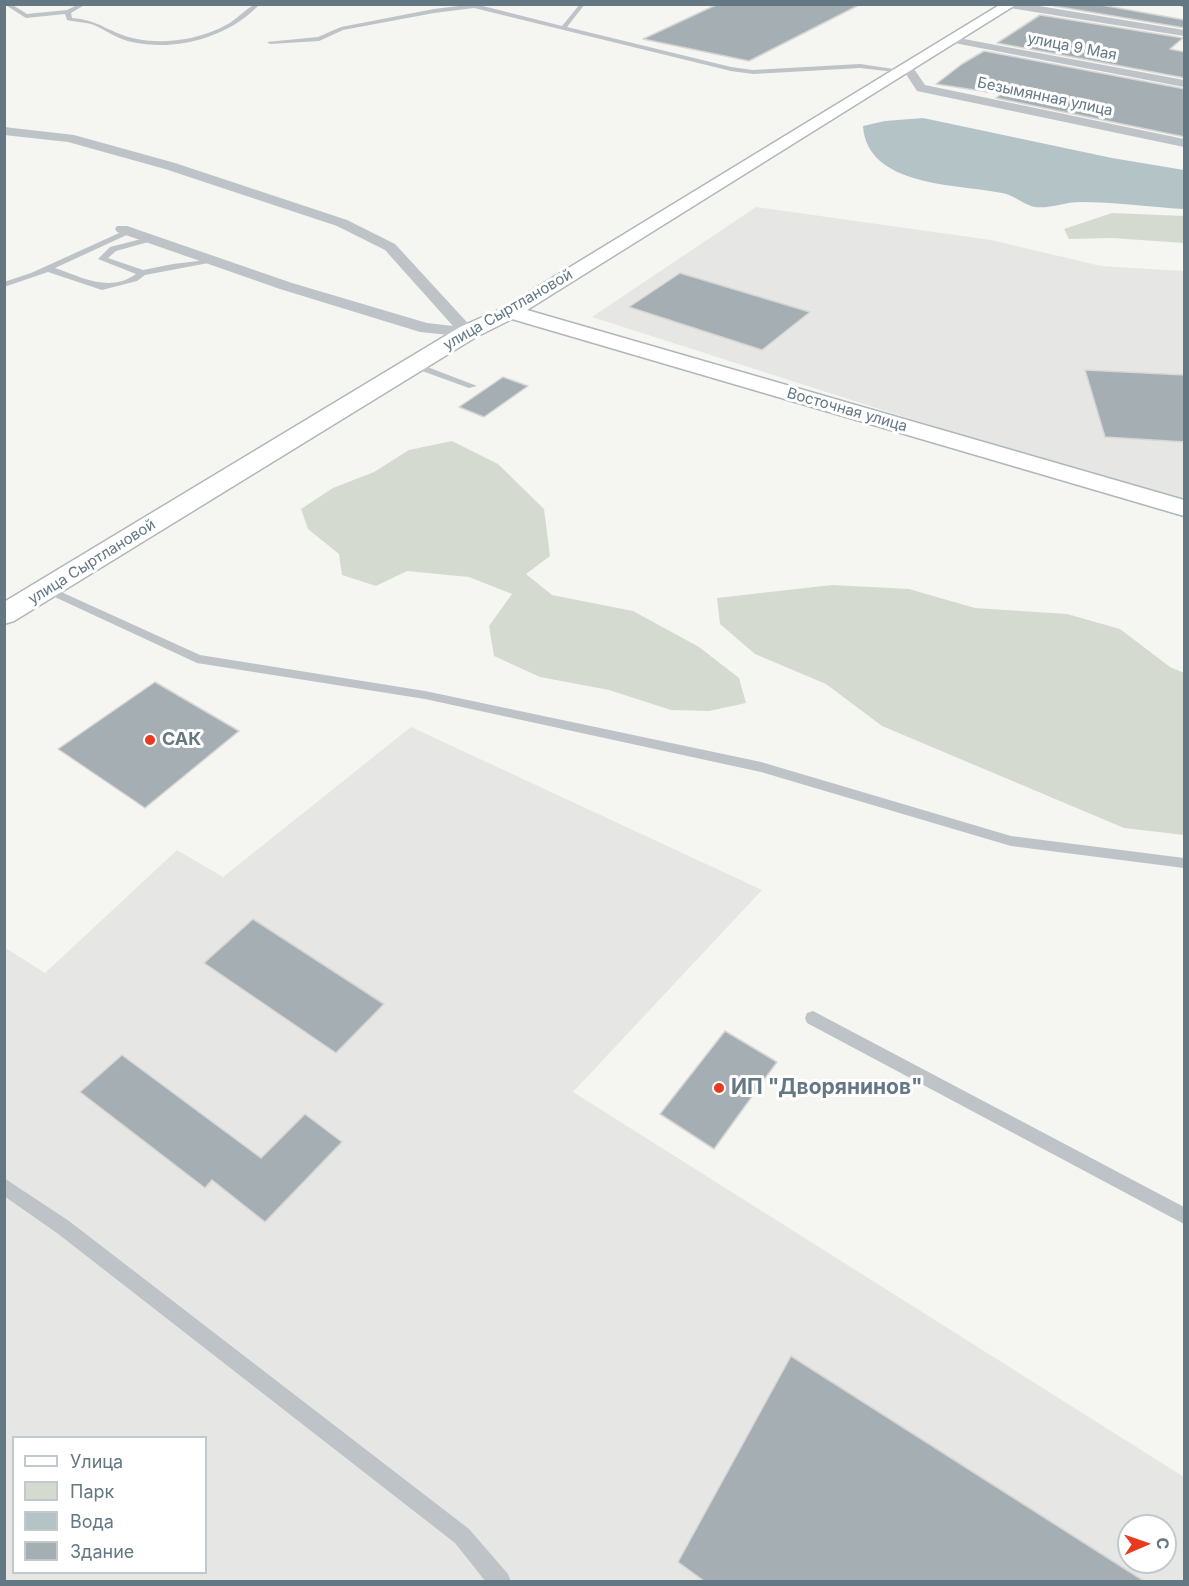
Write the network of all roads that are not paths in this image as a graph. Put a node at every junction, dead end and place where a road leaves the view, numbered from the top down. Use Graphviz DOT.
graph roads {
  1 [pos="6,4"];
  2 [pos="84,4"];
  3 [pos="258,4"];
  4 [pos="583,4"];
  5 [pos="469,5"];
  6 [pos="1011,5"];
  7 [pos="68,12"];
  8 [pos="564,28"];
  9 [pos="1185,33"];
  10 [pos="953,40"];
  11 [pos="270,42"];
  12 [pos="906,69"];
  13 [pos="1185,84"];
  14 [pos="4,131"];
  15 [pos="1185,143"];
  16 [pos="125,230"];
  17 [pos="149,238"];
  18 [pos="215,261"];
  19 [pos="48,269"];
  20 [pos="142,273"];
  21 [pos="4,285"];
  22 [pos="510,312"];
  23 [pos="468,332"];
  24 [pos="414,365"];
  25 [pos="472,386"];
  26 [pos="1185,508"];
  27 [pos="48,590"];
  28 [pos="4,615"];
  29 [pos="1185,863"];
  30 [pos="813,1018"];
  31 [pos="4,1186"];
  32 [pos="1185,1216"];
  33 [pos="500,1581"];
  1 -- 7 [label="lane"];
  2 -- 7 [label="lane"];
  3 -- 7 [label="lane"];
  4 -- 8 [label="lane"];
  5 -- 8 [label="lane"];
  5 -- 11 [label="lane"];
  6 -- 9 [label="street"];
  6 -- 10 [label="street, улица Сыртлановой"];
  8 -- 12 [label="lane"];
  10 -- 12 [label="street, улица Сыртлановой"];
  10 -- 13 [label="street, улица 9 Мая"];
  12 -- 15 [label="street, Безымянная улица"];
  12 -- 22 [label="street, улица Сыртлановой"];
  14 -- 23 [label="street"];
  16 -- 17 [label="street"];
  16 -- 19 [label="lane"];
  17 -- 18 [label="street"];
  17 -- 20 [label="lane"];
  18 -- 20 [label="lane"];
  18 -- 23 [label="street"];
  19 -- 20 [label="lane"];
  19 -- 21 [label="lane"];
  22 -- 23 [label="street, улица Сыртлановой"];
  22 -- 26 [label="street, Восточная улица"];
  23 -- 24 [label="street, улица Сыртлановой"];
  24 -- 25 [label="lane"];
  24 -- 27 [label="street, улица Сыртлановой"];
  27 -- 28 [label="street, улица Сыртлановой"];
  27 -- 29 [label="lane"];
  30 -- 32 [label="lane"];
  31 -- 33 [label="lane"];
}
